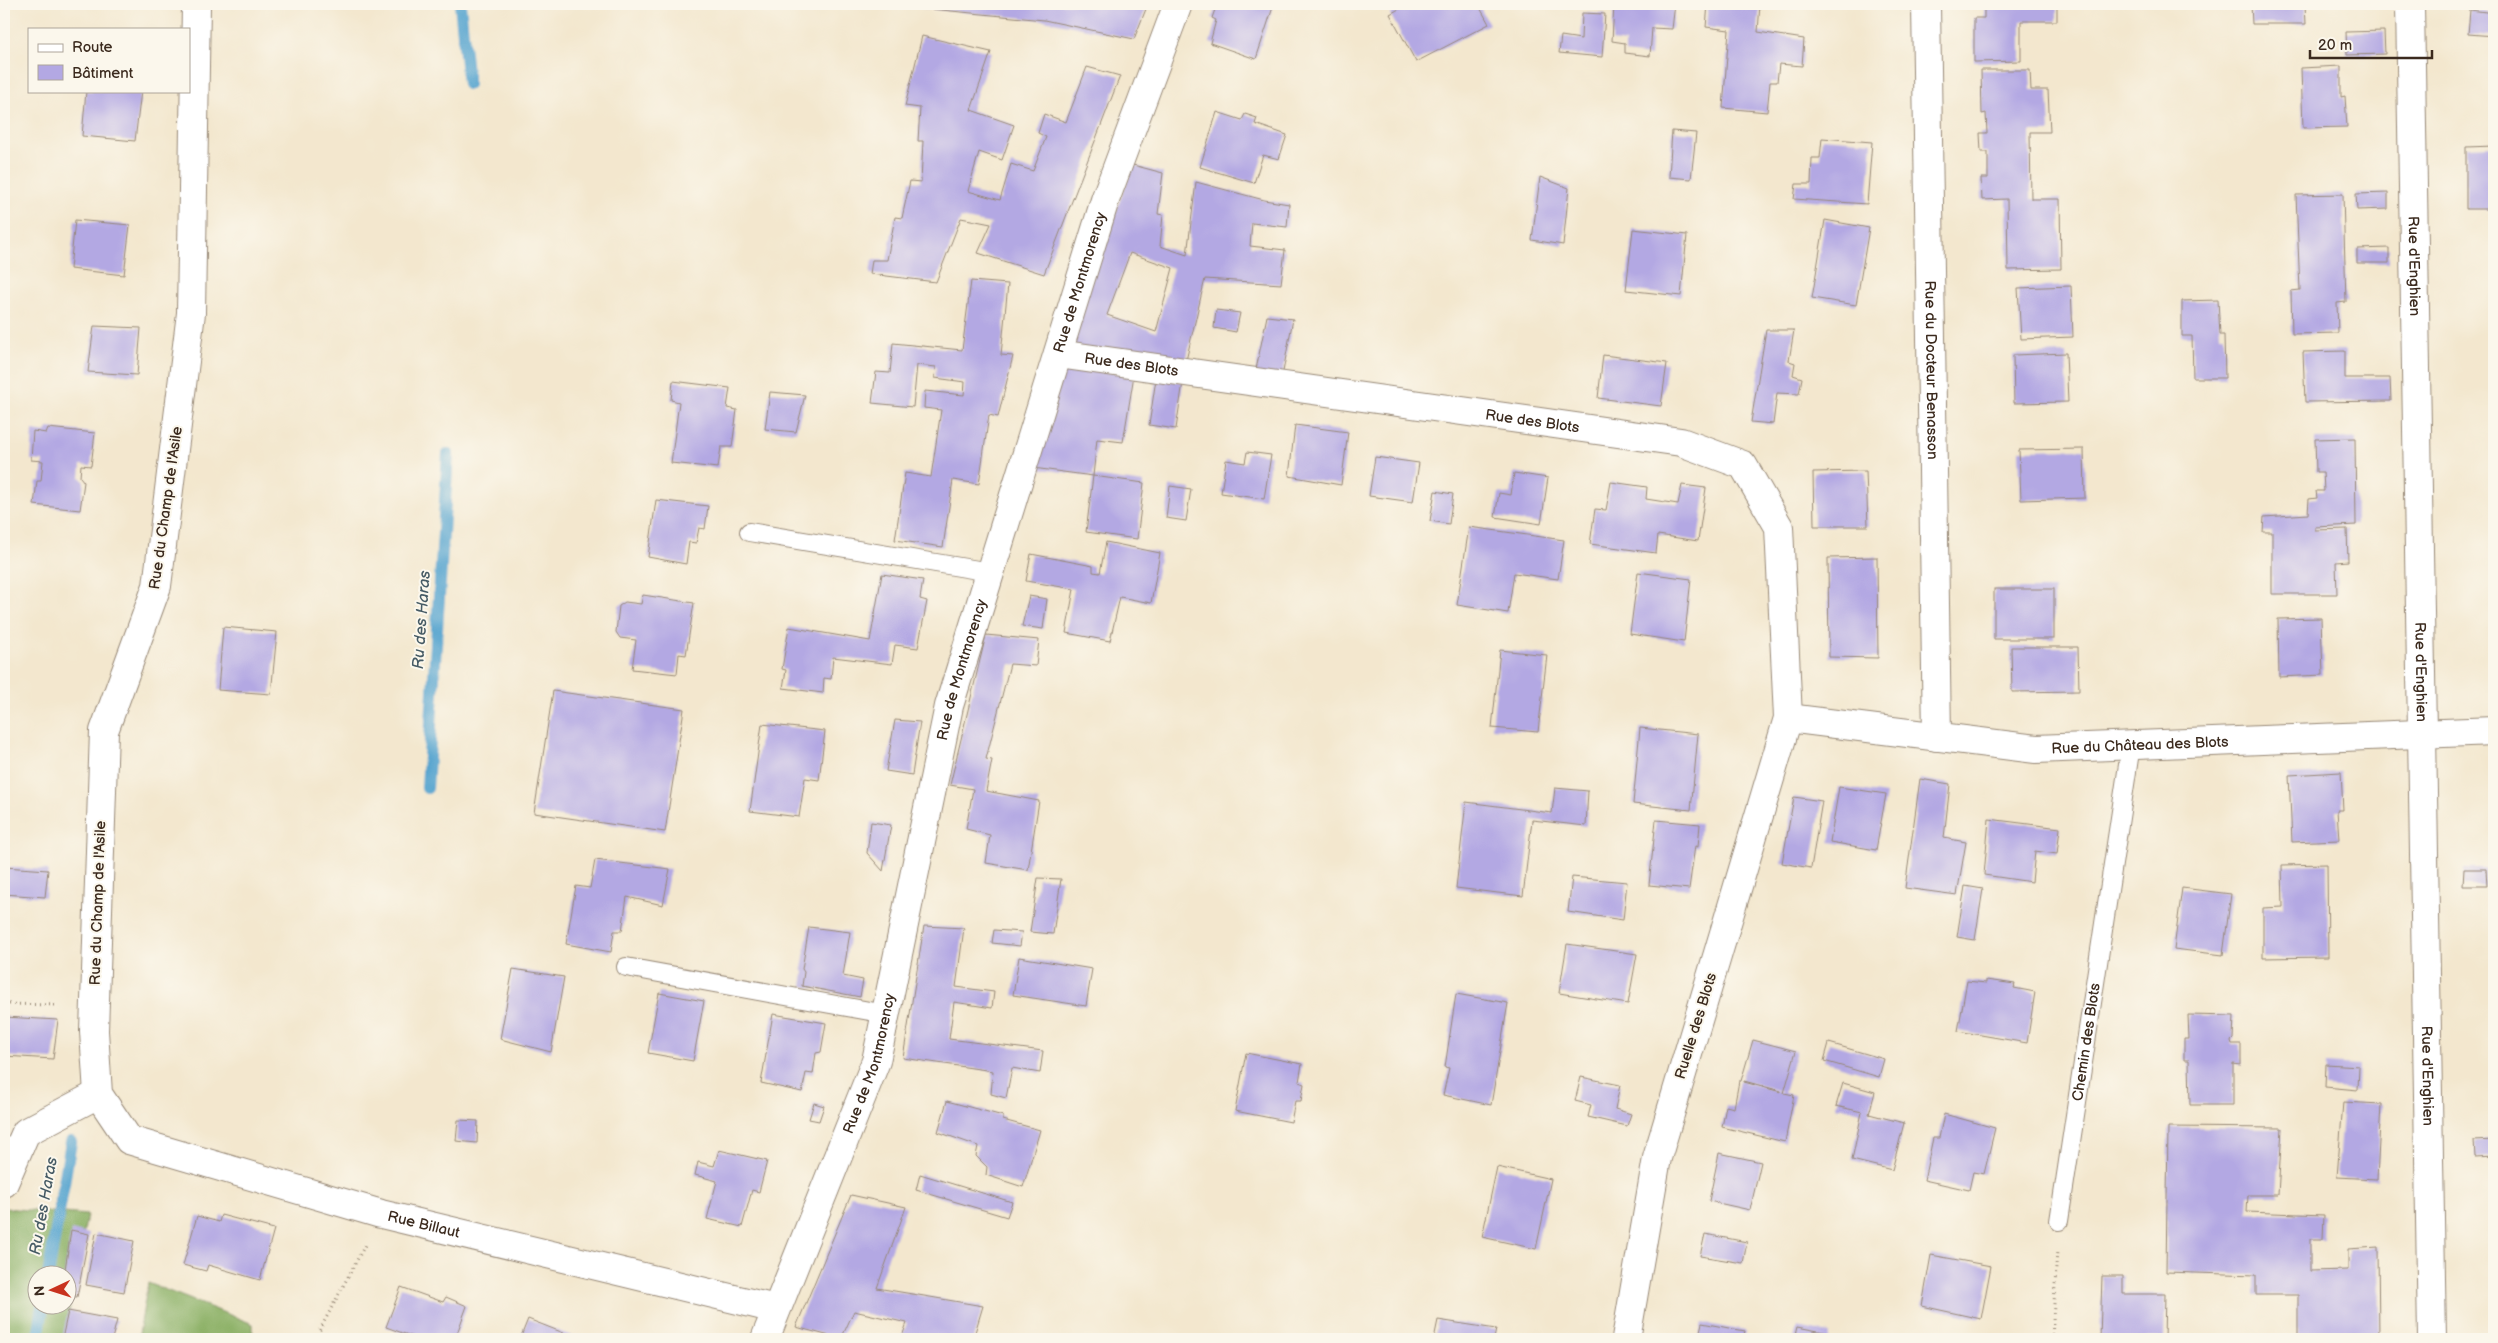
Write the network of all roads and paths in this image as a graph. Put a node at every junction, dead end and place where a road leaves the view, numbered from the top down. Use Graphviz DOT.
graph roads {
  1 [pos="196,4"];
  2 [pos="1178,4"];
  3 [pos="1926,4"];
  4 [pos="2410,4"];
  5 [pos="1058,354"];
  6 [pos="749,532"];
  7 [pos="990,572"];
  8 [pos="1788,718"];
  9 [pos="2494,731"];
  10 [pos="2423,733"];
  11 [pos="1937,737"];
  12 [pos="2131,746"];
  13 [pos="626,966"];
  14 [pos="4,1004"];
  15 [pos="95,1006"];
  16 [pos="886,1014"];
  17 [pos="98,1094"];
  18 [pos="4,1183"];
  19 [pos="381,1214"];
  20 [pos="2059,1221"];
  21 [pos="776,1310"];
  22 [pos="315,1339"];
  23 [pos="765,1339"];
  24 [pos="1626,1339"];
  25 [pos="2052,1339"];
  26 [pos="2432,1339"];
  1 -- 15 [label="street, Rue du Champ de l'Asile"];
  2 -- 5 [label="street, Rue de Montmorency"];
  3 -- 11 [label="street, Rue du Docteur Benasson"];
  4 -- 10 [label="street, Rue d'Enghien"];
  5 -- 7 [label="street, Rue de Montmorency"];
  5 -- 8 [label="street, Rue des Blots"];
  6 -- 7 [label="lane"];
  7 -- 16 [label="street, Rue de Montmorency"];
  8 -- 11 [label="street, Rue du Château des Blots"];
  8 -- 24 [label="street, Ruelle des Blots"];
  9 -- 10 [label="street, Rue du Château des Blots"];
  10 -- 12 [label="street, Rue du Château des Blots"];
  10 -- 26 [label="street, Rue d'Enghien"];
  11 -- 12 [label="street, Rue du Château des Blots"];
  12 -- 20 [label="lane, Chemin des Blots"];
  13 -- 16 [label="lane"];
  14 -- 15 [label="path"];
  15 -- 17 [label="street, Rue du Champ de l'Asile"];
  16 -- 21 [label="street, Rue de Montmorency"];
  17 -- 18 [label="street"];
  17 -- 19 [label="street, Rue Billaut"];
  19 -- 21 [label="street, Rue Billaut"];
  19 -- 22 [label="path"];
  20 -- 25 [label="path"];
  21 -- 23 [label="street, Rue de Montmorency"];
}
